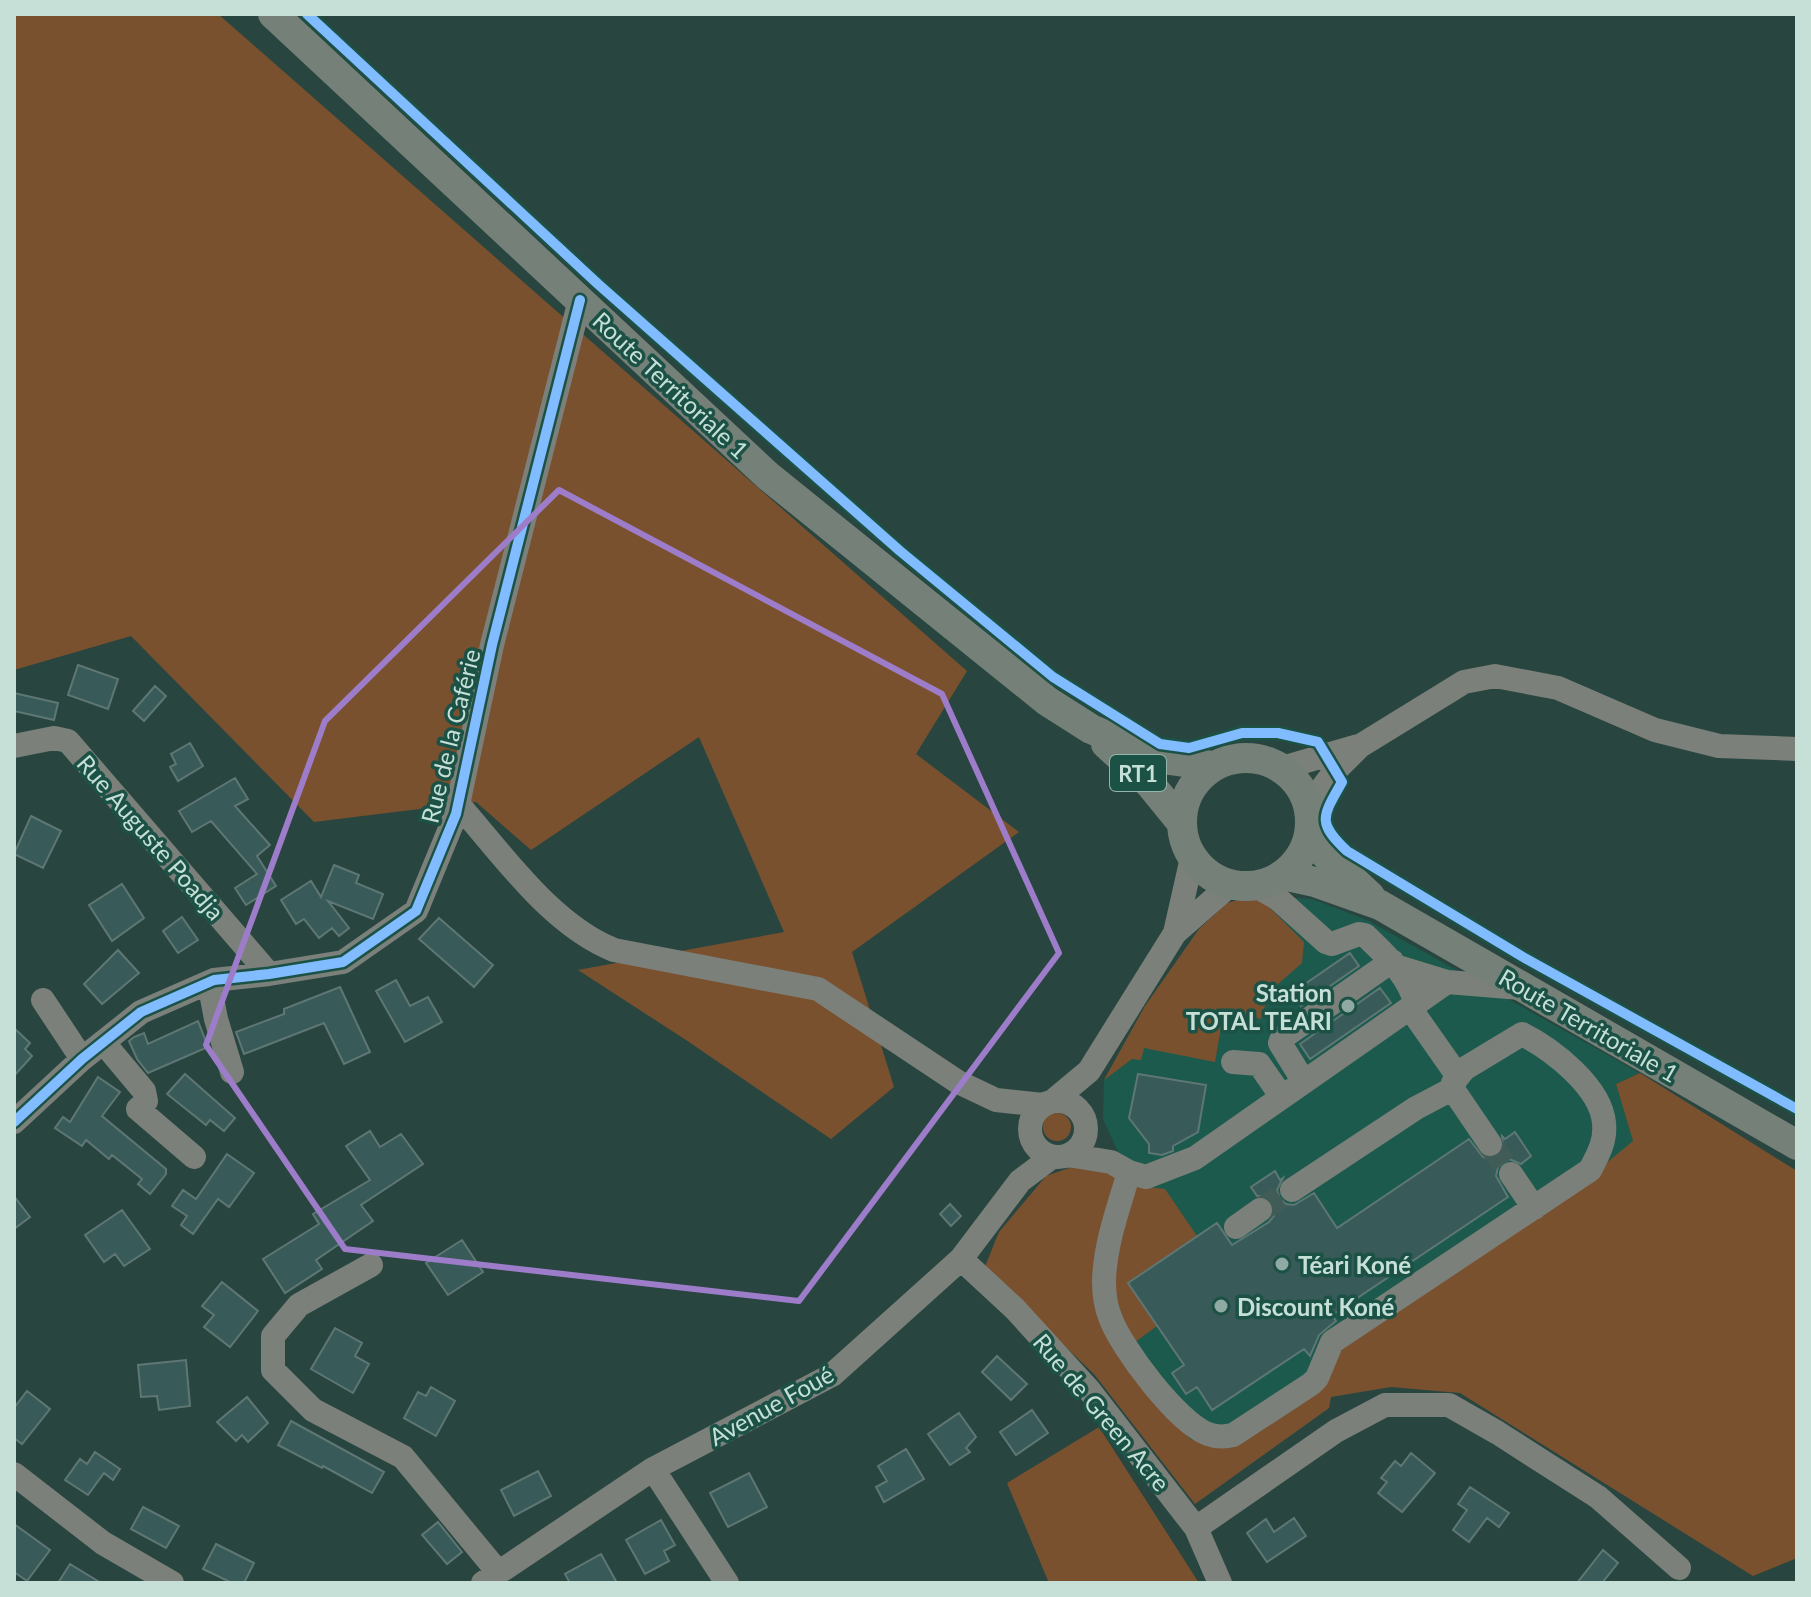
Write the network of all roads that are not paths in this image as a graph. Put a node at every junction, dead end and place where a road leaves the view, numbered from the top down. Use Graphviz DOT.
graph roads {
  1 [pos="273,14"];
  2 [pos="580,300"];
  3 [pos="1091,729"];
  4 [pos="14,746"];
  5 [pos="1360,746"];
  6 [pos="1797,749"];
  7 [pos="1214,766"];
  8 [pos="1282,768"];
  9 [pos="458,804"];
  10 [pos="1310,818"];
  11 [pos="1181,822"];
  12 [pos="1192,858"];
  13 [pos="1256,882"];
  14 [pos="1380,905"];
  15 [pos="1175,933"];
  16 [pos="1395,964"];
  17 [pos="269,974"];
  18 [pos="209,982"];
  19 [pos="1447,982"];
  20 [pos="1525,989"];
  21 [pos="43,1000"];
  22 [pos="1413,1006"];
  23 [pos="103,1042"];
  24 [pos="82,1059"];
  25 [pos="1233,1062"];
  26 [pos="1089,1071"];
  27 [pos="232,1072"];
  28 [pos="1304,1082"];
  29 [pos="1455,1082"];
  30 [pos="1282,1097"];
  31 [pos="996,1100"];
  32 [pos="1048,1103"];
  33 [pos="14,1122"];
  34 [pos="1083,1122"];
  35 [pos="1031,1136"];
  36 [pos="1490,1144"];
  37 [pos="1797,1145"];
  38 [pos="1060,1156"];
  39 [pos="194,1157"];
  40 [pos="1120,1167"];
  41 [pos="1511,1174"];
  42 [pos="1020,1181"];
  43 [pos="1292,1190"];
  44 [pos="1534,1208"];
  45 [pos="1260,1210"];
  46 [pos="1236,1227"];
  47 [pos="961,1259"];
  48 [pos="371,1265"];
  49 [pos="653,1469"];
  50 [pos="14,1474"];
  51 [pos="1196,1528"];
  52 [pos="1679,1568"];
  53 [pos="490,1578"];
  54 [pos="172,1583"];
  55 [pos="727,1583"];
  56 [pos="1220,1583"];
  1 -- 2 [label="main road, Route Territoriale 1 / RT1"];
  2 -- 3 [label="main road, Route Territoriale 1 / RT1"];
  2 -- 9 [label="street, Rue de la Caférie"];
  3 -- 7 [label="main road, Route Territoriale 1 / RT1"];
  3 -- 11 [label="main road, Route Territoriale 1 / RT1"];
  4 -- 17 [label="street, Rue Auguste Poadja"];
  5 -- 6 [label="street"];
  5 -- 8 [label="street"];
  5 -- 10 [label="street"];
  7 -- 8 [label="main road"];
  7 -- 11 [label="main road"];
  8 -- 10 [label="main road"];
  9 -- 17 [label="street, Rue de la Caférie"];
  9 -- 31 [label="street"];
  10 -- 13 [label="main road"];
  10 -- 14 [label="main road, Route Territoriale 1"];
  11 -- 12 [label="main road"];
  12 -- 13 [label="main road"];
  12 -- 15 [label="street"];
  13 -- 14 [label="main road, Route Territoriale 1"];
  13 -- 15 [label="street"];
  13 -- 16 [label="street"];
  14 -- 20 [label="main road, Route Territoriale 1"];
  15 -- 26 [label="street"];
  16 -- 19 [label="street"];
  16 -- 22 [label="street"];
  16 -- 28 [label="street"];
  17 -- 18 [label="street, Rue de la Caférie"];
  18 -- 23 [label="street, Rue de la Caférie"];
  18 -- 27 [label="street"];
  19 -- 20 [label="street"];
  19 -- 22 [label="street"];
  20 -- 37 [label="main road, Route Territoriale 1"];
  21 -- 24 [label="street"];
  22 -- 28 [label="street"];
  22 -- 29 [label="street"];
  23 -- 24 [label="street, Rue de la Caférie"];
  23 -- 39 [label="street"];
  24 -- 33 [label="street, Rue de la Caférie"];
  25 -- 30 [label="street"];
  26 -- 32 [label="street"];
  26 -- 34 [label="street"];
  28 -- 30 [label="street"];
  29 -- 36 [label="street"];
  29 -- 43 [label="street"];
  29 -- 44 [label="street"];
  30 -- 40 [label="street"];
  31 -- 32 [label="street"];
  31 -- 35 [label="street"];
  32 -- 34 [label="street"];
  32 -- 35 [label="street"];
  34 -- 38 [label="street"];
  34 -- 40 [label="street"];
  35 -- 38 [label="street"];
  35 -- 42 [label="street, Avenue Foué"];
  38 -- 40 [label="street"];
  38 -- 42 [label="street, Avenue Foué"];
  40 -- 44 [label="street"];
  41 -- 44 [label="street"];
  42 -- 47 [label="street, Avenue Foué"];
  45 -- 46 [label="street"];
  47 -- 49 [label="street, Avenue Foué"];
  47 -- 51 [label="street, Rue de Green Acre"];
  48 -- 53 [label="street"];
  49 -- 53 [label="street, Avenue Foué"];
  49 -- 55 [label="street"];
  50 -- 54 [label="street"];
  51 -- 52 [label="street"];
  51 -- 56 [label="street, Rue de Green Acre"];
}
